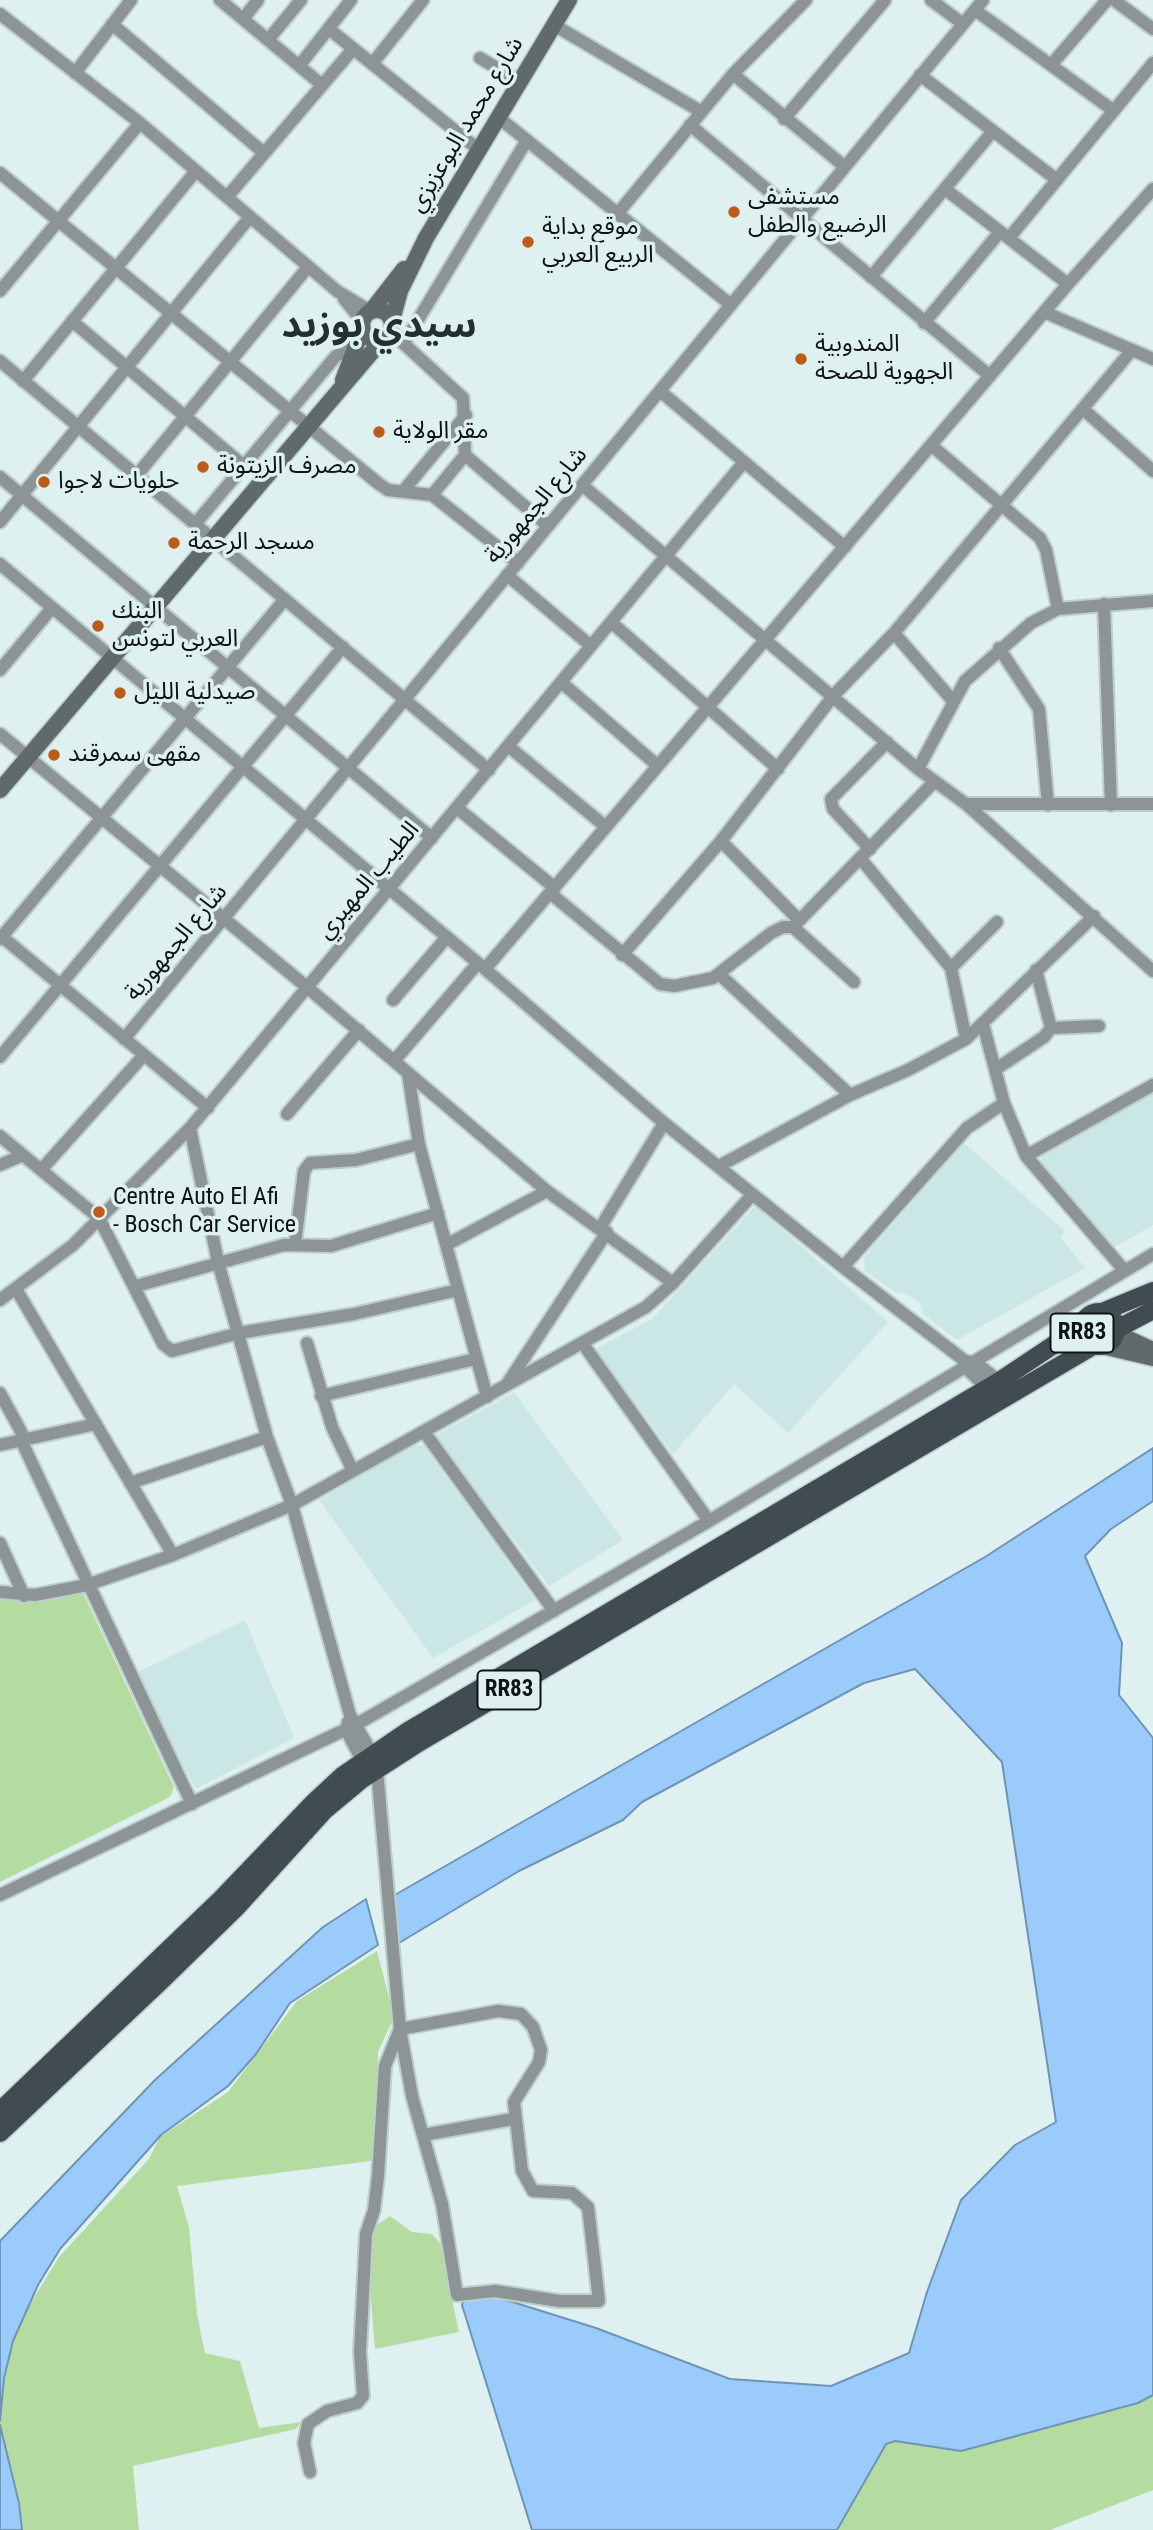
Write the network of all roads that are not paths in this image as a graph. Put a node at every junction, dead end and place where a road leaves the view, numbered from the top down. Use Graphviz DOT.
graph roads {
  1 [pos="131,0"];
  2 [pos="220,0"];
  3 [pos="258,0"];
  4 [pos="300,0"];
  5 [pos="351,0"];
  6 [pos="423,0"];
  7 [pos="569,0"];
  8 [pos="806,0"];
  9 [pos="885,0"];
  10 [pos="931,0"];
  11 [pos="1107,0"];
  12 [pos="1114,0"];
  13 [pos="979,5"];
  14 [pos="0,14"];
  15 [pos="243,19"];
  16 [pos="963,23"];
  17 [pos="113,24"];
  18 [pos="554,24"];
  19 [pos="329,29"];
  20 [pos="1153,29"];
  21 [pos="268,40"];
  22 [pos="353,49"];
  23 [pos="480,58"];
  24 [pos="1153,63"];
  25 [pos="372,64"];
  26 [pos="1051,65"];
  27 [pos="299,66"];
  28 [pos="75,73"];
  29 [pos="733,74"];
  30 [pos="920,75"];
  31 [pos="520,82"];
  32 [pos="322,85"];
  33 [pos="700,111"];
  34 [pos="1114,111"];
  35 [pos="498,117"];
  36 [pos="784,119"];
  37 [pos="140,123"];
  38 [pos="690,125"];
  39 [pos="993,131"];
  40 [pos="527,140"];
  41 [pos="479,150"];
  42 [pos="264,153"];
  43 [pos="845,167"];
  44 [pos="196,171"];
  45 [pos="0,173"];
  46 [pos="1057,180"];
  47 [pos="945,189"];
  48 [pos="1153,190"];
  49 [pos="226,197"];
  50 [pos="618,213"];
  51 [pos="250,217"];
  52 [pos="802,219"];
  53 [pos="59,221"];
  54 [pos="1004,235"];
  55 [pos="426,238"];
  56 [pos="308,267"];
  57 [pos="116,269"];
  58 [pos="872,277"];
  59 [pos="1068,284"];
  60 [pos="0,291"];
  61 [pos="731,305"];
  62 [pos="1044,312"];
  63 [pos="170,314"];
  64 [pos="366,318"];
  65 [pos="72,321"];
  66 [pos="924,323"];
  67 [pos="388,331"];
  68 [pos="404,343"];
  69 [pos="356,346"];
  70 [pos="1132,350"];
  71 [pos="1153,359"];
  72 [pos="0,361"];
  73 [pos="230,363"];
  74 [pos="127,367"];
  75 [pos="990,376"];
  76 [pos="23,380"];
  77 [pos="340,389"];
  78 [pos="660,391"];
  79 [pos="1083,409"];
  80 [pos="289,412"];
  81 [pos="466,415"];
  82 [pos="185,417"];
  83 [pos="78,426"];
  84 [pos="307,427"];
  85 [pos="931,445"];
  86 [pos="465,456"];
  87 [pos="744,461"];
  88 [pos="244,466"];
  89 [pos="1153,471"];
  90 [pos="137,475"];
  91 [pos="0,477"];
  92 [pos="582,485"];
  93 [pos="404,491"];
  94 [pos="22,495"];
  95 [pos="432,495"];
  96 [pos="1002,503"];
  97 [pos="0,522"];
  98 [pos="196,523"];
  99 [pos="548,526"];
  100 [pos="213,538"];
  101 [pos="845,547"];
  102 [pos="666,556"];
  103 [pos="518,562"];
  104 [pos="0,564"];
  105 [pos="507,575"];
  106 [pos="285,599"];
  107 [pos="1153,601"];
  108 [pos="1104,604"];
  109 [pos="155,606"];
  110 [pos="52,608"];
  111 [pos="1058,609"];
  112 [pos="611,622"];
  113 [pos="894,633"];
  114 [pos="766,639"];
  115 [pos="590,646"];
  116 [pos="343,647"];
  117 [pos="999,648"];
  118 [pos="111,657"];
  119 [pos="229,668"];
  120 [pos="0,670"];
  121 [pos="561,682"];
  122 [pos="834,695"];
  123 [pos="405,699"];
  124 [pos="953,701"];
  125 [pos="709,706"];
  126 [pos="286,716"];
  127 [pos="186,719"];
  128 [pos="0,734"];
  129 [pos="887,742"];
  130 [pos="508,746"];
  131 [pos="28,757"];
  132 [pos="658,766"];
  133 [pos="243,767"];
  134 [pos="348,768"];
  135 [pos="489,769"];
  136 [pos="778,769"];
  137 [pos="918,769"];
  138 [pos="934,782"];
  139 [pos="0,790"];
  140 [pos="966,804"];
  141 [pos="1153,804"];
  142 [pos="1048,805"];
  143 [pos="1111,805"];
  144 [pos="457,808"];
  145 [pos="306,819"];
  146 [pos="103,820"];
  147 [pos="606,827"];
  148 [pos="432,838"];
  149 [pos="721,841"];
  150 [pos="865,853"];
  151 [pos="159,868"];
  152 [pos="389,889"];
  153 [pos="552,890"];
  154 [pos="1094,916"];
  155 [pos="224,920"];
  156 [pos="997,922"];
  157 [pos="796,924"];
  158 [pos="1,937"];
  159 [pos="447,937"];
  160 [pos="622,955"];
  161 [pos="482,966"];
  162 [pos="1152,967"];
  163 [pos="951,968"];
  164 [pos="1036,970"];
  165 [pos="720,975"];
  166 [pos="854,982"];
  167 [pos="61,986"];
  168 [pos="308,988"];
  169 [pos="393,1000"];
  170 [pos="983,1024"];
  171 [pos="1099,1026"];
  172 [pos="1051,1028"];
  173 [pos="359,1030"];
  174 [pos="124,1039"];
  175 [pos="966,1039"];
  176 [pos="144,1055"];
  177 [pos="0,1057"];
  178 [pos="394,1061"];
  179 [pos="996,1069"];
  180 [pos="408,1073"];
  181 [pos="1153,1085"];
  182 [pos="850,1095"];
  183 [pos="1004,1103"];
  184 [pos="208,1108"];
  185 [pos="287,1114"];
  186 [pos="664,1123"];
  187 [pos="190,1128"];
  188 [pos="0,1136"];
  189 [pos="419,1144"];
  190 [pos="23,1155"];
  191 [pos="1026,1156"];
  192 [pos="0,1165"];
  193 [pos="719,1166"];
  194 [pos="41,1170"];
  195 [pos="547,1191"];
  196 [pos="752,1195"];
  197 [pos="439,1213"];
  198 [pos="99,1218"];
  199 [pos="603,1230"];
  200 [pos="295,1244"];
  201 [pos="449,1244"];
  202 [pos="1153,1254"];
  203 [pos="218,1262"];
  204 [pos="843,1267"];
  205 [pos="1124,1270"];
  206 [pos="673,1283"];
  207 [pos="136,1286"];
  208 [pos="16,1289"];
  209 [pos="458,1290"];
  210 [pos="1153,1291"];
  211 [pos="0,1300"];
  212 [pos="1153,1310"];
  213 [pos="1102,1312"];
  214 [pos="1082,1326"];
  215 [pos="1116,1331"];
  216 [pos="239,1333"];
  217 [pos="307,1343"];
  218 [pos="583,1344"];
  219 [pos="1097,1346"];
  220 [pos="1153,1350"];
  221 [pos="1153,1358"];
  222 [pos="475,1359"];
  223 [pos="969,1364"];
  224 [pos="506,1386"];
  225 [pos="998,1391"];
  226 [pos="0,1393"];
  227 [pos="321,1396"];
  228 [pos="486,1397"];
  229 [pos="96,1424"];
  230 [pos="425,1433"];
  231 [pos="267,1437"];
  232 [pos="23,1440"];
  233 [pos="0,1445"];
  234 [pos="353,1471"];
  235 [pos="130,1483"];
  236 [pos="292,1505"];
  237 [pos="709,1521"];
  238 [pos="0,1543"];
  239 [pos="173,1555"];
  240 [pos="88,1585"];
  241 [pos="0,1592"];
  242 [pos="24,1596"];
  243 [pos="554,1611"];
  244 [pos="351,1723"];
  245 [pos="372,1768"];
  246 [pos="192,1804"];
  247 [pos="0,1895"];
  248 [pos="400,2029"];
  249 [pos="0,2111"];
  250 [pos="513,2119"];
  251 [pos="0,2133"];
  252 [pos="423,2134"];
  253 [pos="310,2472"];
  1 -- 17 [label="street"];
  2 -- 15 [label="street"];
  3 -- 15 [label="street"];
  4 -- 21 [label="street"];
  5 -- 19 [label="street"];
  6 -- 25 [label="street"];
  7 -- 18 [label="main road, شارع محمد البوعزيزي"];
  8 -- 29 [label="street"];
  9 -- 36 [label="street"];
  10 -- 16 [label="street"];
  11 -- 26 [label="street"];
  12 -- 20 [label="street"];
  13 -- 16 [label="street, شارع الجمهورية"];
  13 -- 26 [label="street"];
  14 -- 28 [label="street"];
  15 -- 21 [label="street"];
  16 -- 30 [label="street, شارع الجمهورية"];
  17 -- 28 [label="street"];
  17 -- 42 [label="street"];
  18 -- 31 [label="main road, شارع محمد البوعزيزي"];
  18 -- 33 [label="street"];
  19 -- 22 [label="street"];
  19 -- 27 [label="street"];
  21 -- 27 [label="street"];
  22 -- 25 [label="street"];
  22 -- 32 [label="street"];
  23 -- 31 [label="street"];
  24 -- 34 [label="street"];
  25 -- 41 [label="street"];
  26 -- 34 [label="street"];
  27 -- 32 [label="street"];
  28 -- 37 [label="street"];
  29 -- 33 [label="street"];
  29 -- 36 [label="street"];
  30 -- 39 [label="street"];
  30 -- 43 [label="street, شارع الجمهورية"];
  31 -- 35 [label="main road, شارع محمد البوعزيزي"];
  32 -- 42 [label="street"];
  33 -- 38 [label="street"];
  34 -- 46 [label="street"];
  35 -- 40 [label="street"];
  35 -- 41 [label="main road, شارع محمد البوعزيزي"];
  36 -- 43 [label="street"];
  37 -- 44 [label="street"];
  37 -- 53 [label="street"];
  38 -- 50 [label="street"];
  38 -- 52 [label="street"];
  39 -- 46 [label="street"];
  39 -- 47 [label="street"];
  40 -- 50 [label="street"];
  40 -- 68 [label="street"];
  41 -- 55 [label="main road, شارع محمد البوعزيزي"];
  42 -- 49 [label="street"];
  43 -- 52 [label="street, شارع الجمهورية"];
  44 -- 49 [label="street"];
  44 -- 57 [label="street"];
  45 -- 53 [label="street"];
  46 -- 54 [label="street"];
  47 -- 54 [label="street"];
  47 -- 58 [label="street"];
  48 -- 59 [label="street"];
  49 -- 51 [label="street"];
  50 -- 61 [label="street"];
  51 -- 56 [label="street"];
  51 -- 63 [label="street"];
  52 -- 58 [label="street"];
  52 -- 61 [label="street, شارع الجمهورية"];
  53 -- 57 [label="street"];
  53 -- 60 [label="street"];
  54 -- 59 [label="street"];
  54 -- 66 [label="street"];
  55 -- 64 [label="main road, شارع محمد البوعزيزي"];
  55 -- 67 [label="main road, شارع محمد البوعزيزي"];
  56 -- 64 [label="street"];
  56 -- 73 [label="street"];
  57 -- 63 [label="street"];
  57 -- 65 [label="street"];
  58 -- 66 [label="street"];
  59 -- 62 [label="street"];
  61 -- 78 [label="street, شارع الجمهورية"];
  62 -- 70 [label="street"];
  62 -- 75 [label="street"];
  63 -- 73 [label="street"];
  63 -- 74 [label="street"];
  64 -- 67 [label="main road"];
  64 -- 67 [label="main road"];
  64 -- 69 [label="main road, شارع محمد البوعزيزي"];
  65 -- 74 [label="street"];
  65 -- 76 [label="street"];
  66 -- 75 [label="street"];
  67 -- 68 [label="street"];
  67 -- 77 [label="main road"];
  68 -- 81 [label="street"];
  69 -- 77 [label="main road, شارع محمد البوعزيزي"];
  69 -- 80 [label="street"];
  70 -- 71 [label="street"];
  70 -- 79 [label="street"];
  72 -- 76 [label="street"];
  73 -- 80 [label="street"];
  73 -- 82 [label="street"];
  74 -- 82 [label="street"];
  74 -- 83 [label="street"];
  75 -- 85 [label="street"];
  76 -- 83 [label="street"];
  77 -- 84 [label="main road"];
  78 -- 87 [label="street"];
  78 -- 92 [label="street, شارع الجمهورية"];
  79 -- 89 [label="street"];
  79 -- 96 [label="street"];
  80 -- 84 [label="street"];
  80 -- 88 [label="street"];
  81 -- 86 [label="street"];
  81 -- 93 [label="street"];
  82 -- 88 [label="street"];
  82 -- 90 [label="street"];
  83 -- 90 [label="street"];
  83 -- 94 [label="street"];
  84 -- 93 [label="street"];
  84 -- 100 [label="main road"];
  85 -- 96 [label="street"];
  85 -- 101 [label="street"];
  86 -- 95 [label="street"];
  86 -- 99 [label="street"];
  87 -- 101 [label="street"];
  87 -- 102 [label="street, الطيب المهيري"];
  88 -- 98 [label="street"];
  90 -- 98 [label="street"];
  91 -- 94 [label="street"];
  92 -- 99 [label="street, شارع الجمهورية"];
  92 -- 102 [label="street"];
  93 -- 95 [label="street"];
  94 -- 97 [label="street"];
  94 -- 109 [label="street"];
  95 -- 103 [label="street"];
  96 -- 111 [label="street"];
  96 -- 113 [label="street"];
  98 -- 100 [label="street"];
  99 -- 103 [label="street, شارع الجمهورية"];
  100 -- 106 [label="street"];
  100 -- 109 [label="main road"];
  101 -- 114 [label="street"];
  102 -- 112 [label="street, الطيب المهيري"];
  102 -- 114 [label="street"];
  103 -- 105 [label="street, شارع الجمهورية"];
  104 -- 110 [label="street"];
  105 -- 115 [label="street"];
  105 -- 123 [label="street, شارع الجمهورية"];
  106 -- 116 [label="street"];
  106 -- 119 [label="street"];
  107 -- 108 [label="street"];
  108 -- 111 [label="street"];
  108 -- 143 [label="street"];
  109 -- 118 [label="main road"];
  109 -- 119 [label="street"];
  110 -- 118 [label="street"];
  110 -- 120 [label="street"];
  111 -- 117 [label="street"];
  112 -- 115 [label="street, الطيب المهيري"];
  112 -- 125 [label="street"];
  113 -- 122 [label="street"];
  113 -- 124 [label="street"];
  114 -- 122 [label="street"];
  114 -- 125 [label="street"];
  115 -- 121 [label="street, الطيب المهيري"];
  116 -- 123 [label="street"];
  116 -- 126 [label="street"];
  117 -- 124 [label="street"];
  117 -- 142 [label="street"];
  118 -- 127 [label="street"];
  118 -- 131 [label="main road"];
  119 -- 126 [label="street"];
  119 -- 127 [label="street"];
  121 -- 130 [label="street, الطيب المهيري"];
  121 -- 132 [label="street"];
  122 -- 129 [label="street"];
  122 -- 136 [label="street"];
  123 -- 134 [label="street, شارع الجمهورية"];
  123 -- 135 [label="street"];
  124 -- 137 [label="street"];
  125 -- 132 [label="street"];
  125 -- 136 [label="street"];
  126 -- 133 [label="street"];
  126 -- 134 [label="street"];
  127 -- 133 [label="street"];
  127 -- 146 [label="street"];
  128 -- 131 [label="street"];
  129 -- 137 [label="street"];
  129 -- 150 [label="street"];
  130 -- 135 [label="street, الطيب المهيري"];
  130 -- 147 [label="street"];
  131 -- 139 [label="main road"];
  131 -- 146 [label="street"];
  132 -- 147 [label="street"];
  133 -- 145 [label="street"];
  133 -- 151 [label="street"];
  134 -- 145 [label="street, شارع الجمهورية"];
  134 -- 148 [label="street"];
  135 -- 144 [label="street, الطيب المهيري"];
  136 -- 149 [label="street"];
  137 -- 138 [label="street"];
  138 -- 140 [label="street"];
  138 -- 150 [label="street"];
  140 -- 142 [label="street"];
  140 -- 154 [label="street"];
  141 -- 143 [label="street"];
  142 -- 143 [label="street"];
  144 -- 148 [label="street, الطيب المهيري"];
  144 -- 153 [label="street"];
  145 -- 152 [label="street"];
  145 -- 155 [label="street, شارع الجمهورية"];
  146 -- 151 [label="street"];
  146 -- 158 [label="street"];
  147 -- 153 [label="street"];
  148 -- 152 [label="street, الطيب المهيري"];
  149 -- 157 [label="street"];
  149 -- 160 [label="street"];
  150 -- 157 [label="street"];
  150 -- 163 [label="street"];
  151 -- 155 [label="street"];
  151 -- 167 [label="street"];
  152 -- 159 [label="street"];
  152 -- 168 [label="street, الطيب المهيري"];
  153 -- 160 [label="street"];
  153 -- 161 [label="street"];
  154 -- 162 [label="street"];
  154 -- 164 [label="street"];
  155 -- 168 [label="street"];
  155 -- 174 [label="street, شارع الجمهورية"];
  156 -- 163 [label="street"];
  157 -- 165 [label="street"];
  157 -- 166 [label="street"];
  158 -- 167 [label="street"];
  159 -- 161 [label="street"];
  159 -- 169 [label="street"];
  160 -- 165 [label="street"];
  161 -- 178 [label="street"];
  161 -- 186 [label="street"];
  163 -- 175 [label="street"];
  164 -- 170 [label="street"];
  164 -- 172 [label="street"];
  165 -- 182 [label="street"];
  167 -- 174 [label="street"];
  167 -- 177 [label="street"];
  168 -- 173 [label="street"];
  168 -- 184 [label="street, الطيب المهيري"];
  170 -- 175 [label="street"];
  170 -- 179 [label="street"];
  171 -- 172 [label="street"];
  172 -- 179 [label="street"];
  173 -- 178 [label="street"];
  173 -- 185 [label="street"];
  174 -- 176 [label="street"];
  175 -- 182 [label="street"];
  176 -- 184 [label="street"];
  176 -- 194 [label="street"];
  178 -- 180 [label="street"];
  179 -- 183 [label="street"];
  180 -- 189 [label="street"];
  180 -- 195 [label="street"];
  181 -- 191 [label="street"];
  182 -- 193 [label="street"];
  183 -- 191 [label="street"];
  183 -- 204 [label="street"];
  184 -- 187 [label="street, الطيب المهيري"];
  186 -- 193 [label="street"];
  186 -- 199 [label="street"];
  187 -- 198 [label="street, الطيب المهيري"];
  187 -- 203 [label="street"];
  188 -- 190 [label="street"];
  189 -- 197 [label="street"];
  189 -- 200 [label="street"];
  190 -- 192 [label="street"];
  190 -- 194 [label="street"];
  191 -- 205 [label="street"];
  193 -- 196 [label="street"];
  194 -- 198 [label="street"];
  195 -- 199 [label="street"];
  195 -- 201 [label="street"];
  196 -- 204 [label="street"];
  196 -- 206 [label="street"];
  197 -- 200 [label="street"];
  197 -- 201 [label="street"];
  198 -- 207 [label="street"];
  198 -- 208 [label="street, الطيب المهيري"];
  199 -- 206 [label="street"];
  199 -- 224 [label="street"];
  200 -- 203 [label="street"];
  201 -- 209 [label="street"];
  202 -- 205 [label="street"];
  203 -- 207 [label="street"];
  203 -- 216 [label="street"];
  204 -- 223 [label="street"];
  205 -- 223 [label="street"];
  206 -- 218 [label="street"];
  207 -- 216 [label="street"];
  208 -- 211 [label="street, الطيب المهيري"];
  208 -- 229 [label="street"];
  209 -- 216 [label="street"];
  209 -- 222 [label="street"];
  210 -- 213 [label="main road, RR83"];
  212 -- 215 [label="main road, RR83"];
  213 -- 214 [label="main road, RR83"];
  213 -- 215 [label="main road, RR83"];
  214 -- 219 [label="main road, RR83"];
  214 -- 225 [label="main road, RR83"];
  215 -- 219 [label="main road, RR83"];
  215 -- 220 [label="main road"];
  216 -- 231 [label="street"];
  217 -- 227 [label="street"];
  218 -- 224 [label="street"];
  218 -- 237 [label="street"];
  219 -- 221 [label="main road"];
  219 -- 225 [label="main road, RR83"];
  222 -- 227 [label="street"];
  222 -- 228 [label="street"];
  223 -- 225 [label="street"];
  223 -- 237 [label="street"];
  224 -- 228 [label="street"];
  225 -- 245 [label="main road, RR83"];
  226 -- 232 [label="street"];
  227 -- 234 [label="street"];
  228 -- 230 [label="street"];
  229 -- 232 [label="street"];
  229 -- 235 [label="street"];
  230 -- 234 [label="street"];
  230 -- 243 [label="street"];
  231 -- 235 [label="street"];
  231 -- 236 [label="street"];
  232 -- 233 [label="street"];
  232 -- 240 [label="street"];
  234 -- 236 [label="street"];
  235 -- 239 [label="street"];
  236 -- 239 [label="street"];
  236 -- 244 [label="street"];
  237 -- 243 [label="street"];
  238 -- 242 [label="street"];
  239 -- 240 [label="street"];
  240 -- 242 [label="street"];
  240 -- 246 [label="street"];
  241 -- 242 [label="street"];
  243 -- 244 [label="street"];
  244 -- 245 [label="street"];
  244 -- 246 [label="street"];
  245 -- 248 [label="street"];
  245 -- 249 [label="main road, RR83"];
  245 -- 251 [label="main road, RR83"];
  246 -- 247 [label="street"];
  248 -- 250 [label="street"];
  248 -- 252 [label="street"];
  248 -- 253 [label="street"];
  250 -- 252 [label="street"];
  250 -- 252 [label="street"];
}
